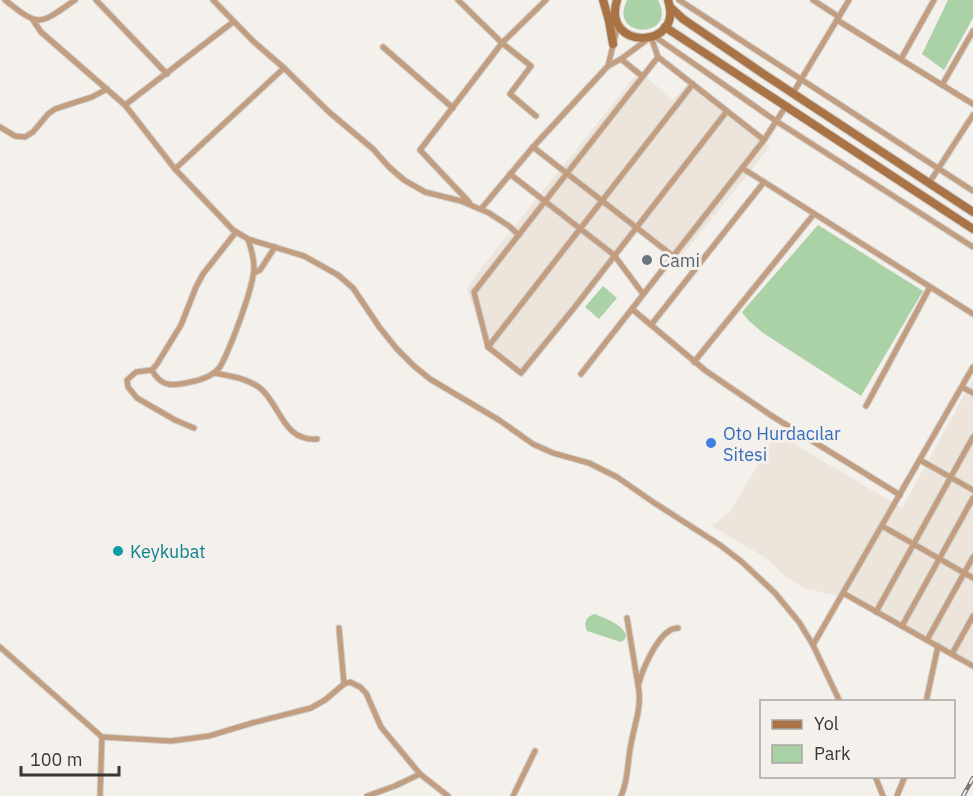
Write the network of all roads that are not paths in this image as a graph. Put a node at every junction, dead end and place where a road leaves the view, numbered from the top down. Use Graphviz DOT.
graph roads {
  1 [pos="75,0"];
  2 [pos="96,0"];
  3 [pos="222,0"];
  4 [pos="458,0"];
  5 [pos="546,0"];
  6 [pos="603,0"];
  7 [pos="813,0"];
  8 [pos="849,0"];
  9 [pos="934,0"];
  10 [pos="2,1"];
  11 [pos="215,2"];
  12 [pos="615,2"];
  13 [pos="672,2"];
  14 [pos="838,18"];
  15 [pos="33,20"];
  16 [pos="233,22"];
  17 [pos="618,25"];
  18 [pos="665,27"];
  19 [pos="973,31"];
  20 [pos="651,37"];
  21 [pos="502,43"];
  22 [pos="613,45"];
  23 [pos="383,46"];
  24 [pos="658,57"];
  25 [pos="621,59"];
  26 [pos="901,59"];
  27 [pos="608,66"];
  28 [pos="284,68"];
  29 [pos="167,74"];
  30 [pos="642,76"];
  31 [pos="802,79"];
  32 [pos="693,84"];
  33 [pos="942,85"];
  34 [pos="107,89"];
  35 [pos="793,93"];
  36 [pos="973,104"];
  37 [pos="125,105"];
  38 [pos="786,106"];
  39 [pos="453,108"];
  40 [pos="726,111"];
  41 [pos="536,116"];
  42 [pos="973,116"];
  43 [pos="776,122"];
  44 [pos="0,127"];
  45 [pos="764,140"];
  46 [pos="533,147"];
  47 [pos="742,168"];
  48 [pos="175,169"];
  49 [pos="939,169"];
  50 [pos="567,173"];
  51 [pos="510,174"];
  52 [pos="764,182"];
  53 [pos="929,183"];
  54 [pos="973,191"];
  55 [pos="545,201"];
  56 [pos="602,201"];
  57 [pos="470,204"];
  58 [pos="481,209"];
  59 [pos="973,212"];
  60 [pos="814,214"];
  61 [pos="636,227"];
  62 [pos="580,229"];
  63 [pos="973,229"];
  64 [pos="236,232"];
  65 [pos="519,235"];
  66 [pos="248,239"];
  67 [pos="275,247"];
  68 [pos="973,247"];
  69 [pos="614,255"];
  70 [pos="673,256"];
  71 [pos="254,273"];
  72 [pos="930,287"];
  73 [pos="643,294"];
  74 [pos="632,309"];
  75 [pos="973,314"];
  76 [pos="651,325"];
  77 [pos="488,347"];
  78 [pos="694,362"];
  79 [pos="973,367"];
  80 [pos="152,370"];
  81 [pos="214,374"];
  82 [pos="581,374"];
  83 [pos="962,387"];
  84 [pos="973,393"];
  85 [pos="866,405"];
  86 [pos="194,428"];
  87 [pos="973,437"];
  88 [pos="317,439"];
  89 [pos="920,460"];
  90 [pos="951,477"];
  91 [pos="973,490"];
  92 [pos="900,495"];
  93 [pos="973,498"];
  94 [pos="882,526"];
  95 [pos="913,544"];
  96 [pos="973,557"];
  97 [pos="939,559"];
  98 [pos="964,573"];
  99 [pos="973,578"];
  100 [pos="843,593"];
  101 [pos="876,612"];
  102 [pos="973,616"];
  103 [pos="627,618"];
  104 [pos="902,626"];
  105 [pos="339,628"];
  106 [pos="678,628"];
  107 [pos="927,640"];
  108 [pos="813,645"];
  109 [pos="0,646"];
  110 [pos="938,646"];
  111 [pos="952,654"];
  112 [pos="973,666"];
  113 [pos="344,684"];
  114 [pos="638,686"];
  115 [pos="839,700"];
  116 [pos="926,700"];
  117 [pos="102,737"];
  118 [pos="535,752"];
  119 [pos="420,774"];
  120 [pos="875,778"];
  121 [pos="905,778"];
  122 [pos="100,796"];
  123 [pos="367,796"];
  124 [pos="448,796"];
  125 [pos="513,796"];
  126 [pos="621,796"];
  127 [pos="883,796"];
  128 [pos="897,796"];
  1 -- 15 [label="street"];
  2 -- 29 [label="street"];
  3 -- 11 [label="street"];
  4 -- 21 [label="street"];
  5 -- 21 [label="street"];
  6 -- 22 [label="street"];
  7 -- 14 [label="street"];
  8 -- 14 [label="street"];
  9 -- 26 [label="street"];
  10 -- 15 [label="street"];
  11 -- 16 [label="street"];
  12 -- 17 [label="street"];
  13 -- 18 [label="street"];
  13 -- 31 [label="street"];
  13 -- 35 [label="street"];
  14 -- 26 [label="street"];
  14 -- 31 [label="street"];
  15 -- 34 [label="street"];
  16 -- 28 [label="street"];
  16 -- 29 [label="street"];
  17 -- 20 [label="street"];
  17 -- 22 [label="street"];
  18 -- 20 [label="street"];
  18 -- 38 [label="street"];
  19 -- 33 [label="street"];
  20 -- 24 [label="street"];
  20 -- 25 [label="street"];
  20 -- 43 [label="street"];
  21 -- 39 [label="street"];
  21 -- 41 [label="street"];
  22 -- 27 [label="street"];
  23 -- 39 [label="street"];
  24 -- 30 [label="street"];
  24 -- 32 [label="street"];
  25 -- 27 [label="street"];
  25 -- 30 [label="street"];
  26 -- 33 [label="street"];
  27 -- 46 [label="street"];
  28 -- 48 [label="street"];
  28 -- 57 [label="street"];
  29 -- 37 [label="street"];
  30 -- 50 [label="street"];
  31 -- 35 [label="street"];
  31 -- 49 [label="street"];
  32 -- 40 [label="street"];
  32 -- 56 [label="street"];
  33 -- 36 [label="street"];
  34 -- 37 [label="street"];
  34 -- 44 [label="street"];
  35 -- 53 [label="street"];
  37 -- 48 [label="street"];
  38 -- 43 [label="street"];
  38 -- 63 [label="street"];
  39 -- 57 [label="street"];
  40 -- 45 [label="street"];
  40 -- 61 [label="street"];
  42 -- 49 [label="street"];
  43 -- 45 [label="street"];
  43 -- 68 [label="street"];
  45 -- 47 [label="street"];
  46 -- 50 [label="street"];
  46 -- 51 [label="street"];
  47 -- 52 [label="street"];
  47 -- 70 [label="street"];
  48 -- 64 [label="street"];
  49 -- 53 [label="street"];
  49 -- 54 [label="street"];
  50 -- 55 [label="street"];
  50 -- 56 [label="street"];
  51 -- 55 [label="street"];
  51 -- 58 [label="street"];
  52 -- 60 [label="street"];
  52 -- 76 [label="street"];
  53 -- 59 [label="street"];
  55 -- 62 [label="street"];
  55 -- 65 [label="street"];
  56 -- 61 [label="street"];
  56 -- 62 [label="street"];
  57 -- 58 [label="street"];
  58 -- 65 [label="street"];
  60 -- 72 [label="street"];
  60 -- 78 [label="street"];
  61 -- 69 [label="street"];
  61 -- 70 [label="street"];
  62 -- 69 [label="street"];
  62 -- 77 [label="street"];
  64 -- 66 [label="street"];
  64 -- 80 [label="street"];
  65 -- 77 [label="street"];
  66 -- 67 [label="street"];
  66 -- 71 [label="street"];
  67 -- 71 [label="street"];
  67 -- 108 [label="street"];
  69 -- 73 [label="street"];
  69 -- 77 [label="street"];
  70 -- 73 [label="street"];
  71 -- 81 [label="street"];
  72 -- 75 [label="street"];
  72 -- 85 [label="street"];
  73 -- 74 [label="street"];
  74 -- 76 [label="street"];
  74 -- 82 [label="street"];
  76 -- 78 [label="street"];
  78 -- 92 [label="street"];
  79 -- 83 [label="street"];
  80 -- 81 [label="street"];
  80 -- 86 [label="street"];
  81 -- 88 [label="street"];
  83 -- 84 [label="street"];
  83 -- 89 [label="street"];
  87 -- 90 [label="street"];
  89 -- 90 [label="street"];
  89 -- 92 [label="street"];
  90 -- 91 [label="street"];
  90 -- 95 [label="street"];
  92 -- 94 [label="street"];
  93 -- 97 [label="street"];
  94 -- 95 [label="street"];
  94 -- 100 [label="street"];
  95 -- 97 [label="street"];
  95 -- 101 [label="street"];
  96 -- 98 [label="street"];
  97 -- 98 [label="street"];
  97 -- 104 [label="street"];
  98 -- 99 [label="street"];
  98 -- 107 [label="street"];
  100 -- 101 [label="street"];
  100 -- 108 [label="street"];
  101 -- 104 [label="street"];
  102 -- 111 [label="street"];
  103 -- 114 [label="street"];
  104 -- 107 [label="street"];
  105 -- 113 [label="street"];
  106 -- 114 [label="street"];
  107 -- 110 [label="street"];
  108 -- 115 [label="street"];
  109 -- 117 [label="street"];
  110 -- 111 [label="street"];
  110 -- 116 [label="street"];
  111 -- 112 [label="street"];
  113 -- 117 [label="street"];
  113 -- 119 [label="street"];
  114 -- 126 [label="street"];
  117 -- 122 [label="street"];
  118 -- 125 [label="street"];
  119 -- 123 [label="street"];
  119 -- 124 [label="street"];
  120 -- 127 [label="street"];
  121 -- 128 [label="street"];
}
